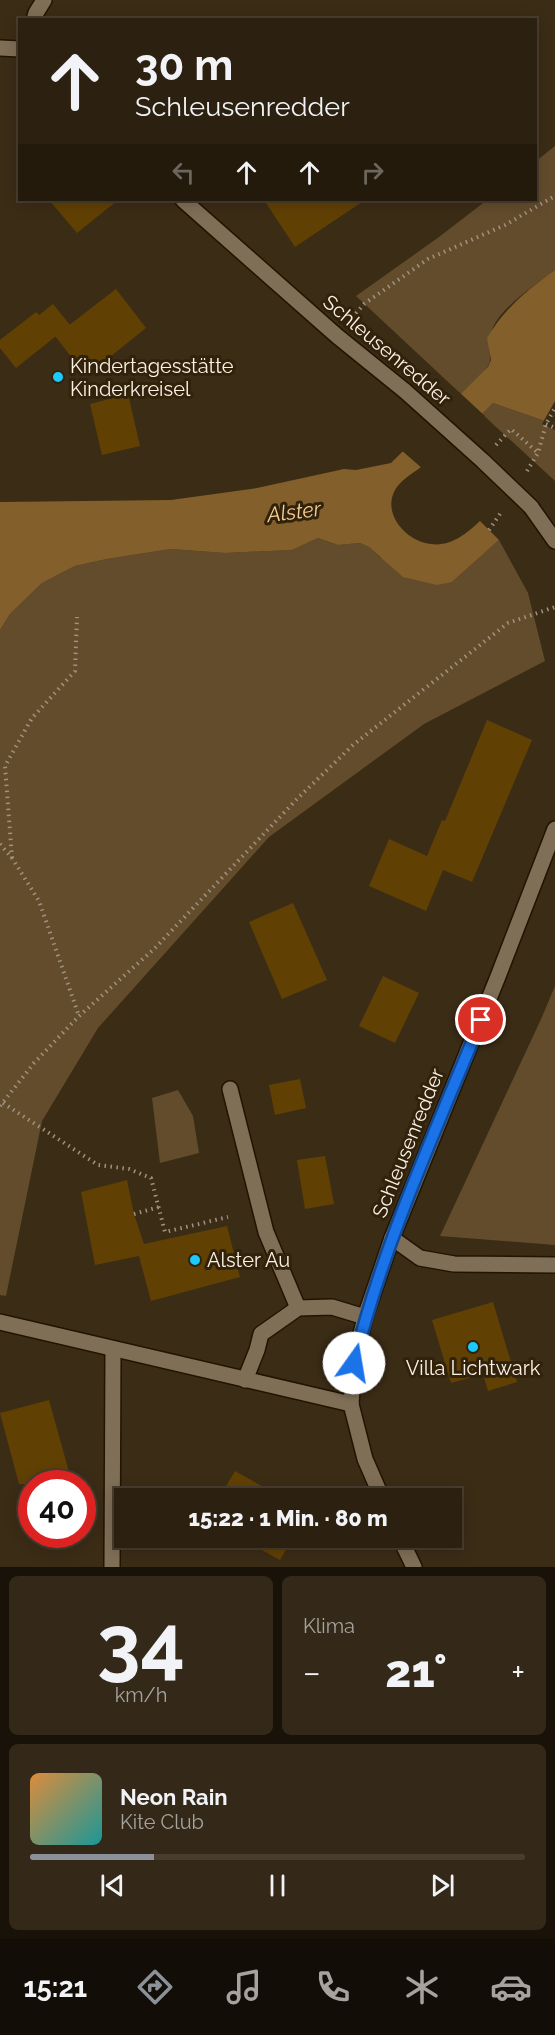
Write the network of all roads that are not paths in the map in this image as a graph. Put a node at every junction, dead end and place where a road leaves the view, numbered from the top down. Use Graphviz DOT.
graph roads {
  1 [pos="44,0"];
  2 [pos="35,18"];
  3 [pos="0,48"];
  4 [pos="18,49"];
  5 [pos="184,201"];
  6 [pos="555,541"];
  7 [pos="555,829"];
  8 [pos="230,1089"];
  9 [pos="392,1238"];
  10 [pos="555,1265"];
  11 [pos="298,1308"];
  12 [pos="365,1317"];
  13 [pos="0,1322"];
  14 [pos="113,1349"];
  15 [pos="245,1380"];
  16 [pos="351,1404"];
  17 [pos="378,1488"];
  18 [pos="405,1548"];
  19 [pos="112,1567"];
  20 [pos="414,1567"];
  1 -- 2 [label="street"];
  3 -- 4 [label="street"];
  5 -- 6 [label="street, Schleusenredder, bridge"];
  7 -- 9 [label="street, Schleusenredder"];
  8 -- 11 [label="street"];
  9 -- 10 [label="street"];
  9 -- 12 [label="street, Schleusenredder"];
  11 -- 12 [label="street"];
  11 -- 15 [label="street"];
  12 -- 16 [label="street, Schleusenredder"];
  13 -- 14 [label="street"];
  14 -- 15 [label="street"];
  14 -- 19 [label="street"];
  15 -- 16 [label="street"];
  16 -- 17 [label="street, Schleusenredder"];
  18 -- 20 [label="street"];
}
